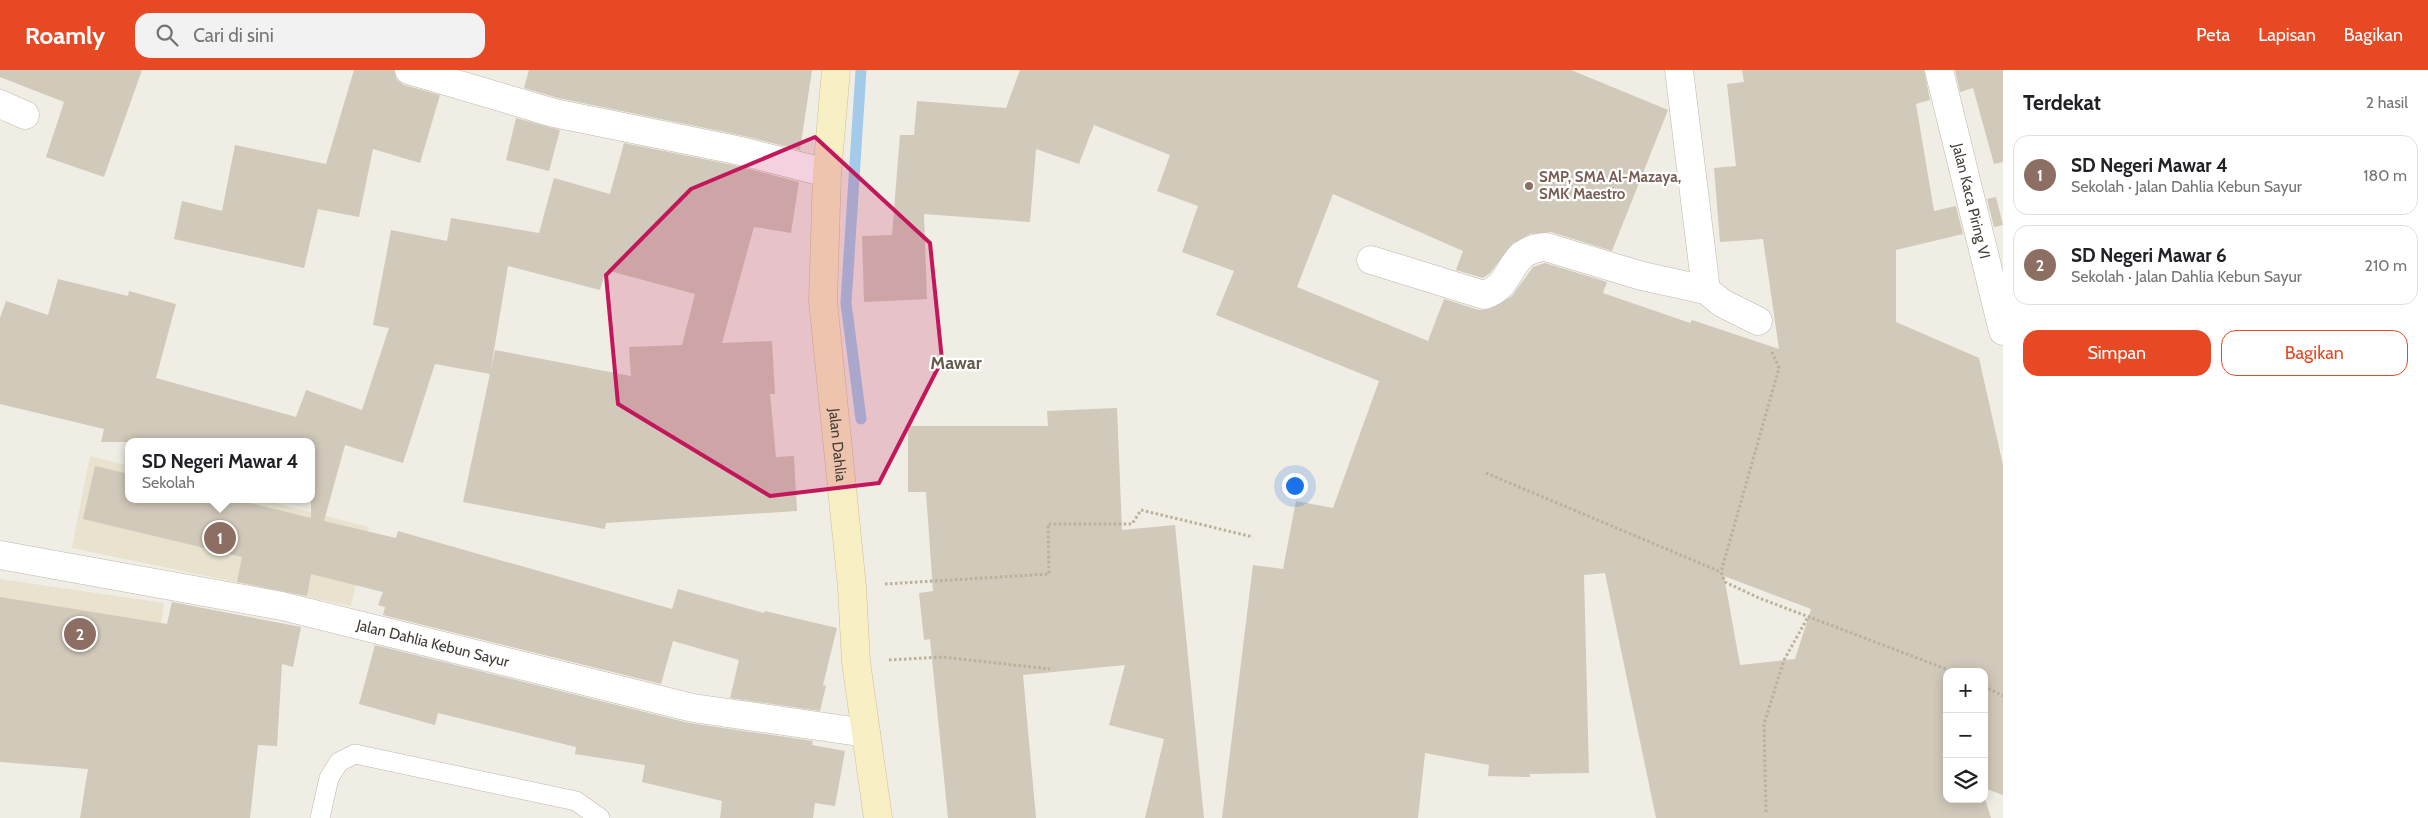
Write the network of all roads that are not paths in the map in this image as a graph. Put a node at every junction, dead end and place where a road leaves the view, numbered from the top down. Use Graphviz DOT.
graph roads {
  1 [pos="409,70"];
  2 [pos="836,70"];
  3 [pos="1679,70"];
  4 [pos="1939,70"];
  5 [pos="0,104"];
  6 [pos="25,114"];
  7 [pos="827,173"];
  8 [pos="1371,260"];
  9 [pos="1706,290"];
  10 [pos="1758,321"];
  11 [pos="2003,331"];
  12 [pos="0,555"];
  13 [pos="866,733"];
  14 [pos="320,818"];
  15 [pos="600,818"];
  16 [pos="878,818"];
  1 -- 7 [label="street"];
  2 -- 7 [label="street, Jalan Dahlia"];
  3 -- 9 [label="street"];
  4 -- 11 [label="street, Jalan Kaca Piring VI"];
  5 -- 6 [label="street"];
  7 -- 13 [label="street, Jalan Dahlia"];
  8 -- 9 [label="street"];
  9 -- 10 [label="street"];
  12 -- 13 [label="street, Jalan Dahlia Kebun Sayur"];
  13 -- 16 [label="street, Jalan Dahlia"];
  14 -- 15 [label="lane"];
}
